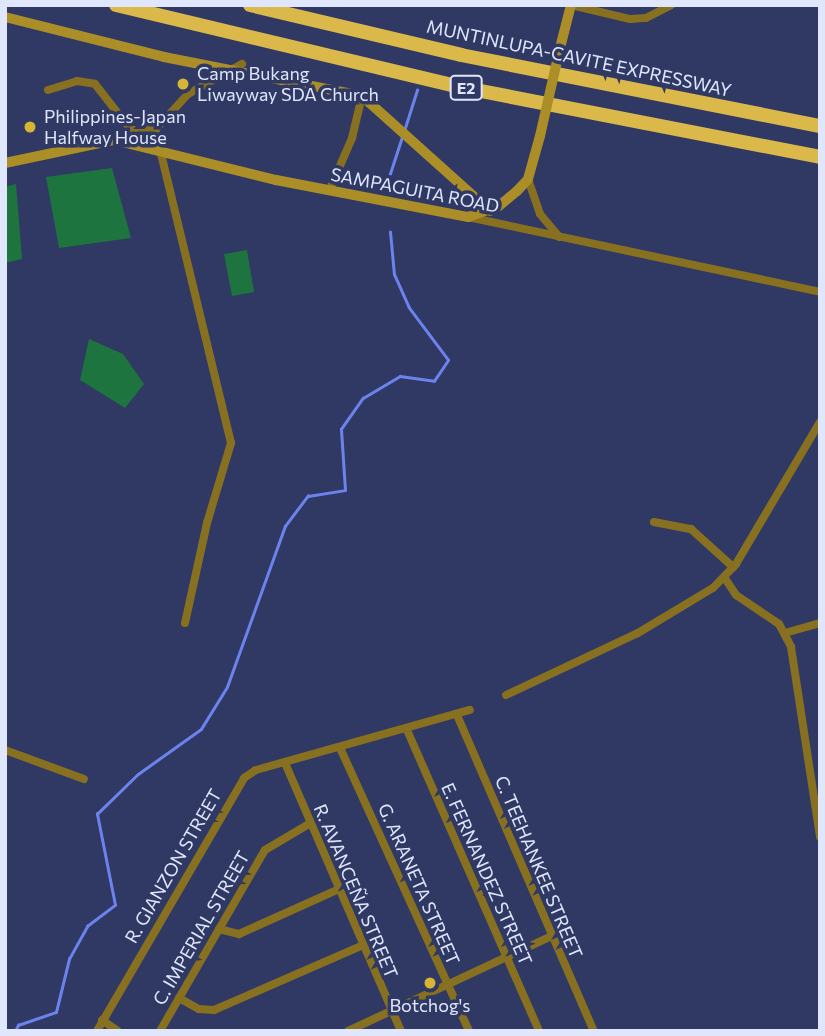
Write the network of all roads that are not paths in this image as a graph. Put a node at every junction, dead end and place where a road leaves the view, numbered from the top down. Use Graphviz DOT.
graph roads {
  1 [pos="116,5"];
  2 [pos="250,5"];
  3 [pos="571,5"];
  4 [pos="671,5"];
  5 [pos="5,17"];
  6 [pos="242,64"];
  7 [pos="229,71"];
  8 [pos="48,90"];
  9 [pos="362,96"];
  10 [pos="820,126"];
  11 [pos="155,130"];
  12 [pos="131,131"];
  13 [pos="124,143"];
  14 [pos="159,152"];
  15 [pos="820,157"];
  16 [pos="5,163"];
  17 [pos="528,179"];
  18 [pos="329,191"];
  19 [pos="491,211"];
  20 [pos="468,217"];
  21 [pos="561,239"];
  22 [pos="820,292"];
  23 [pos="820,422"];
  24 [pos="654,522"];
  25 [pos="733,567"];
  26 [pos="724,577"];
  27 [pos="185,623"];
  28 [pos="820,623"];
  29 [pos="785,633"];
  30 [pos="506,695"];
  31 [pos="470,710"];
  32 [pos="457,715"];
  33 [pos="407,730"];
  34 [pos="5,750"];
  35 [pos="341,750"];
  36 [pos="285,763"];
  37 [pos="84,779"];
  38 [pos="310,824"];
  39 [pos="820,836"];
  40 [pos="339,890"];
  41 [pos="219,929"];
  42 [pos="552,936"];
  43 [pos="361,946"];
  44 [pos="506,956"];
  45 [pos="447,982"];
  46 [pos="179,998"];
  47 [pos="391,1012"];
  48 [pos="102,1020"];
  49 [pos="97,1031"];
  50 [pos="118,1031"];
  51 [pos="160,1031"];
  52 [pos="348,1031"];
  53 [pos="401,1031"];
  54 [pos="469,1031"];
  55 [pos="538,1031"];
  56 [pos="594,1031"];
  1 -- 15 [label="highway, E2"];
  2 -- 10 [label="highway, MUNTINLUPA-CAVITE EXPRESSWAY / E2"];
  3 -- 4 [label="street"];
  3 -- 17 [label="street, bridge"];
  5 -- 7 [label="street"];
  6 -- 7 [label="street"];
  7 -- 9 [label="street"];
  7 -- 11 [label="street"];
  8 -- 12 [label="street"];
  9 -- 18 [label="street"];
  9 -- 19 [label="street"];
  11 -- 12 [label="street"];
  11 -- 14 [label="street"];
  12 -- 13 [label="street"];
  13 -- 14 [label="street, SAMPAGUITA ROAD"];
  13 -- 16 [label="street, SAMPAGUITA ROAD"];
  14 -- 18 [label="street, SAMPAGUITA ROAD"];
  14 -- 27 [label="street"];
  17 -- 19 [label="street"];
  17 -- 21 [label="street"];
  18 -- 20 [label="street, SAMPAGUITA ROAD"];
  19 -- 20 [label="street"];
  20 -- 21 [label="street, SAMPAGUITA ROAD"];
  21 -- 22 [label="street, SAMPAGUITA ROAD"];
  23 -- 25 [label="street"];
  24 -- 25 [label="street"];
  25 -- 26 [label="street"];
  26 -- 29 [label="street"];
  26 -- 30 [label="street"];
  28 -- 29 [label="street"];
  29 -- 39 [label="street"];
  31 -- 32 [label="street, R. GIANZON STREET"];
  32 -- 33 [label="street, R. GIANZON STREET"];
  32 -- 42 [label="street, C. TEEHANKEE STREET"];
  33 -- 35 [label="street, R. GIANZON STREET"];
  33 -- 44 [label="street, E. FERNANDEZ STREET"];
  34 -- 37 [label="street"];
  35 -- 36 [label="street, R. GIANZON STREET"];
  35 -- 45 [label="street, G. ARANETA STREET"];
  36 -- 38 [label="street, R. AVANCEÑA STREET"];
  36 -- 48 [label="street, R. GIANZON STREET"];
  38 -- 40 [label="street, R. AVANCEÑA STREET"];
  38 -- 41 [label="street, C. IMPERIAL STREET"];
  40 -- 41 [label="street"];
  40 -- 43 [label="street, R. AVANCEÑA STREET"];
  41 -- 46 [label="street, C. IMPERIAL STREET"];
  42 -- 44 [label="street"];
  42 -- 56 [label="street, C. TEEHANKEE STREET"];
  43 -- 46 [label="street"];
  43 -- 47 [label="street, R. AVANCEÑA STREET"];
  44 -- 45 [label="street"];
  44 -- 55 [label="street, E. FERNANDEZ STREET"];
  45 -- 47 [label="street"];
  45 -- 54 [label="street, G. ARANETA STREET"];
  46 -- 51 [label="street, C. IMPERIAL STREET"];
  47 -- 52 [label="street"];
  47 -- 53 [label="street, R. AVANCEÑA STREET"];
  48 -- 49 [label="street, R. GIANZON STREET"];
  48 -- 50 [label="street"];
}
